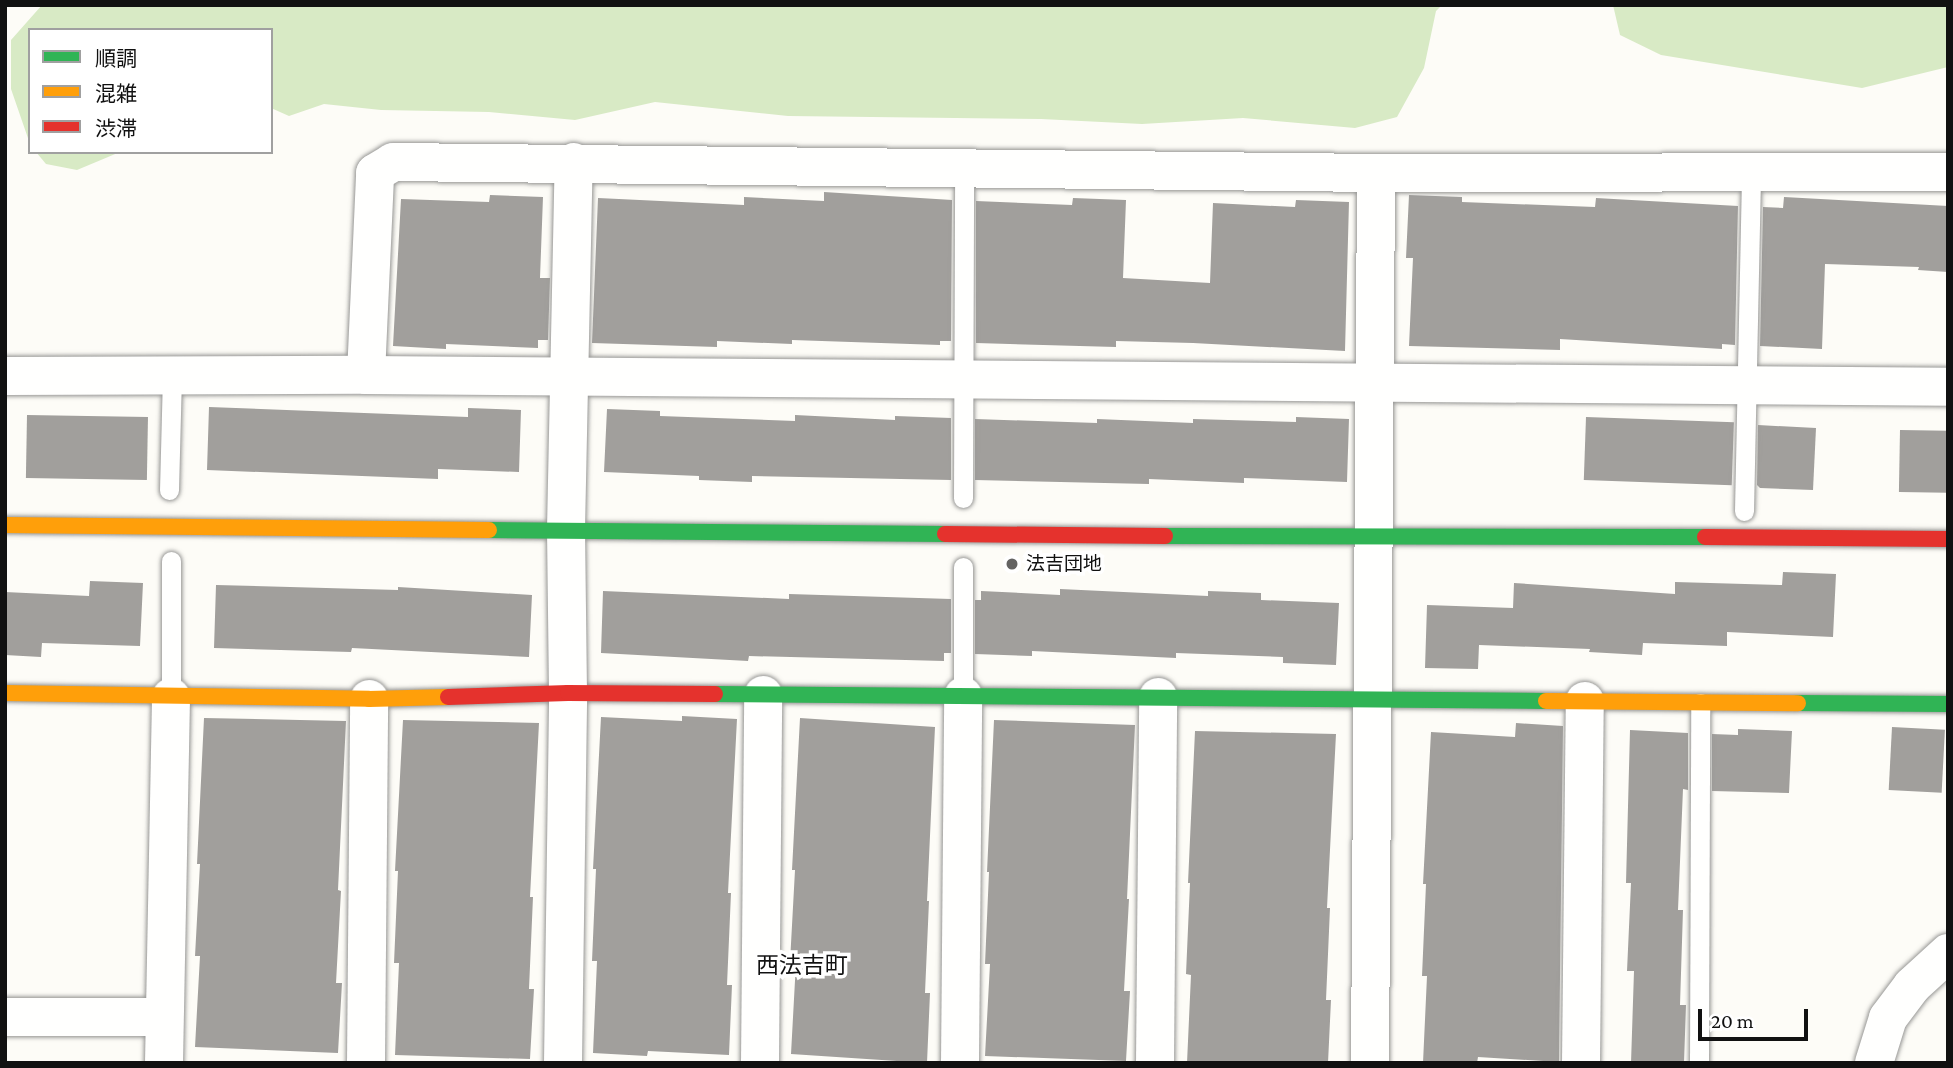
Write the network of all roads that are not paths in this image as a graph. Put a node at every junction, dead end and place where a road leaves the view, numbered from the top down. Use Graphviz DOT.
graph roads {
  1 [pos="574,162"];
  2 [pos="964,167"];
  3 [pos="1752,172"];
  4 [pos="1948,172"];
  5 [pos="1376,173"];
  6 [pos="5,376"];
  7 [pos="172,376"];
  8 [pos="366,376"];
  9 [pos="569,377"];
  10 [pos="962,379"];
  11 [pos="1374,381"];
  12 [pos="1746,385"];
  13 [pos="1948,387"];
  14 [pos="169,491"];
  15 [pos="962,498"];
  16 [pos="1744,510"];
  17 [pos="5,525"];
  18 [pos="566,528"];
  19 [pos="1372,538"];
  20 [pos="1948,538"];
  21 [pos="171,561"];
  22 [pos="964,566"];
  23 [pos="5,693"];
  24 [pos="568,693"];
  25 [pos="763,695"];
  26 [pos="963,695"];
  27 [pos="171,697"];
  28 [pos="1158,697"];
  29 [pos="1371,698"];
  30 [pos="369,699"];
  31 [pos="1585,701"];
  32 [pos="1700,702"];
  33 [pos="1948,704"];
  34 [pos="1948,953"];
  35 [pos="5,1017"];
  36 [pos="163,1017"];
  37 [pos="164,1063"];
  38 [pos="366,1063"];
  39 [pos="563,1063"];
  40 [pos="760,1063"];
  41 [pos="960,1063"];
  42 [pos="1155,1063"];
  43 [pos="1370,1063"];
  44 [pos="1581,1063"];
  45 [pos="1699,1063"];
  46 [pos="1874,1063"];
  1 -- 2 [label="street"];
  1 -- 8 [label="street"];
  1 -- 9 [label="street"];
  2 -- 5 [label="street"];
  2 -- 10 [label="lane"];
  3 -- 4 [label="street"];
  3 -- 5 [label="street"];
  3 -- 12 [label="lane"];
  5 -- 11 [label="street"];
  6 -- 7 [label="street"];
  7 -- 8 [label="street"];
  7 -- 14 [label="lane"];
  8 -- 9 [label="street"];
  9 -- 10 [label="street"];
  9 -- 18 [label="street"];
  10 -- 11 [label="street"];
  10 -- 15 [label="lane"];
  11 -- 12 [label="street"];
  11 -- 19 [label="street"];
  12 -- 13 [label="street"];
  12 -- 16 [label="lane"];
  17 -- 18 [label="street"];
  18 -- 19 [label="street"];
  18 -- 24 [label="street"];
  19 -- 20 [label="street"];
  19 -- 29 [label="street"];
  21 -- 27 [label="lane"];
  22 -- 26 [label="lane"];
  23 -- 27 [label="street"];
  24 -- 25 [label="street"];
  24 -- 30 [label="street"];
  24 -- 39 [label="street"];
  25 -- 26 [label="street"];
  25 -- 40 [label="street"];
  26 -- 28 [label="street"];
  26 -- 41 [label="street"];
  27 -- 30 [label="street"];
  27 -- 36 [label="street"];
  28 -- 29 [label="street"];
  28 -- 42 [label="street"];
  29 -- 31 [label="street"];
  29 -- 43 [label="street"];
  30 -- 38 [label="street"];
  31 -- 32 [label="street"];
  31 -- 44 [label="street"];
  32 -- 33 [label="street"];
  32 -- 45 [label="lane"];
  34 -- 46 [label="street"];
  35 -- 36 [label="street"];
  36 -- 37 [label="street"];
}
